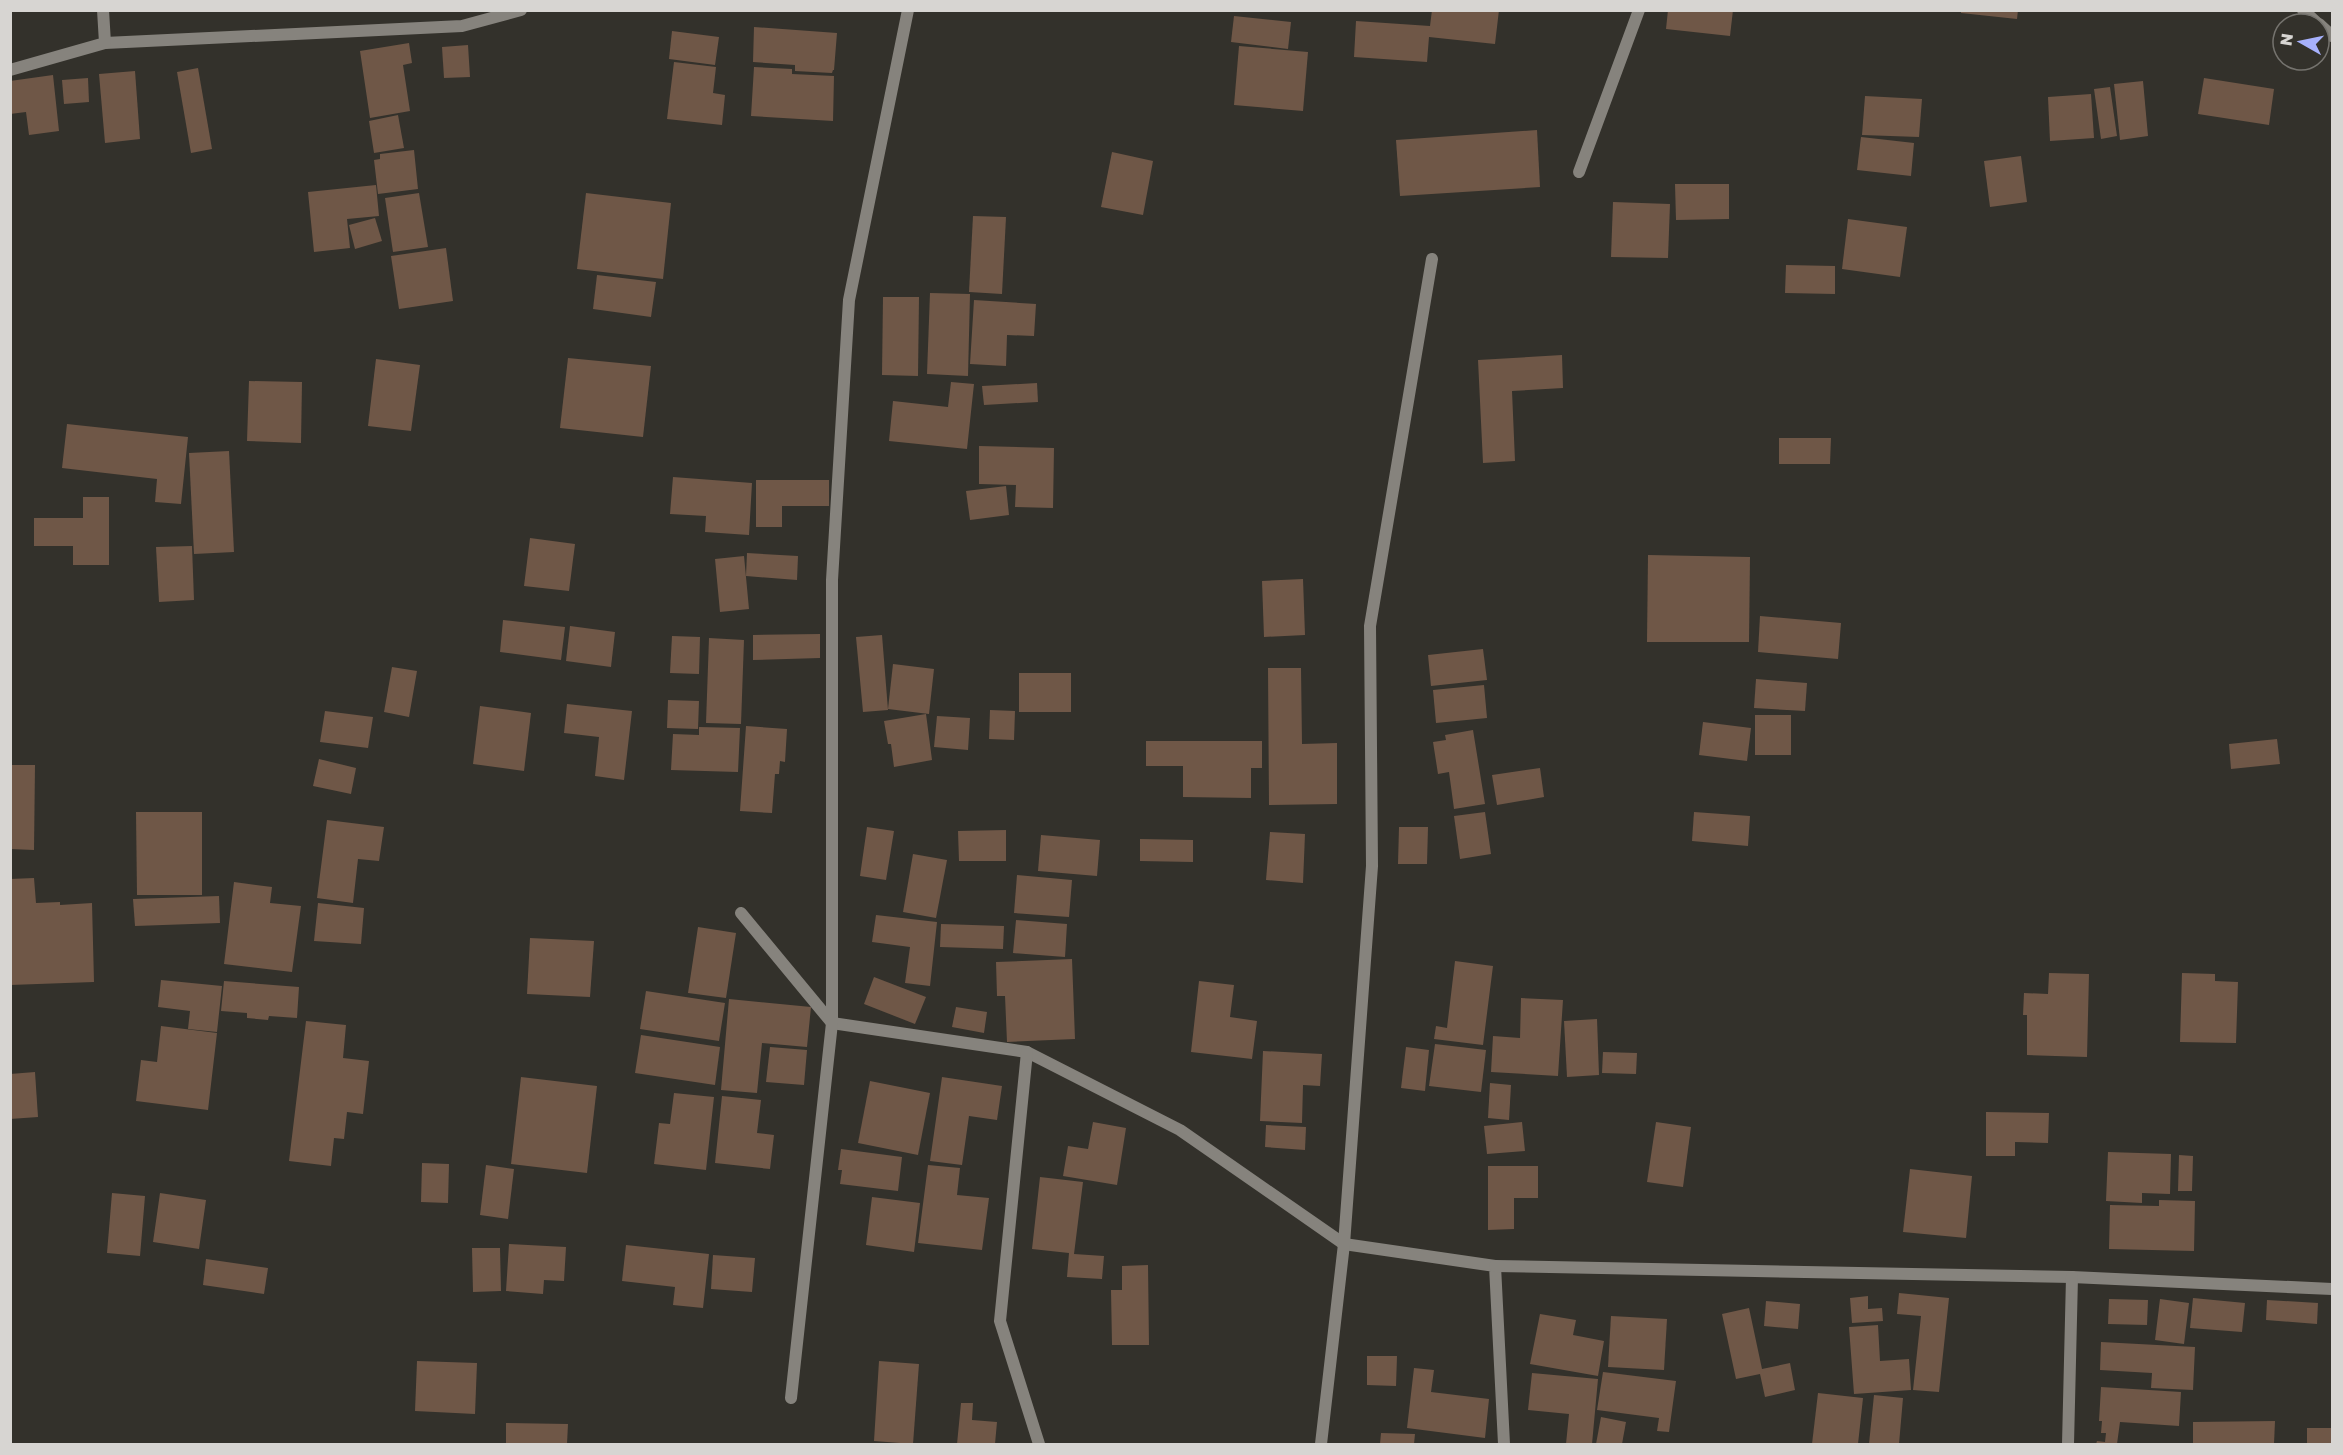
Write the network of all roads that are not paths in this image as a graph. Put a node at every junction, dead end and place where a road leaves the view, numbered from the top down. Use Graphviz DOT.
graph roads {
  1 [pos="103,10"];
  2 [pos="520,10"];
  3 [pos="908,10"];
  4 [pos="1639,10"];
  5 [pos="105,43"];
  6 [pos="10,70"];
  7 [pos="1579,172"];
  8 [pos="1432,259"];
  9 [pos="741,913"];
  10 [pos="832,1023"];
  11 [pos="1027,1052"];
  12 [pos="1344,1244"];
  13 [pos="1495,1266"];
  14 [pos="2072,1278"];
  15 [pos="2332,1289"];
  16 [pos="791,1398"];
  17 [pos="1039,1444"];
  18 [pos="1321,1444"];
  19 [pos="1504,1444"];
  20 [pos="2068,1444"];
  1 -- 5 [label="street"];
  2 -- 5 [label="street"];
  3 -- 10 [label="street"];
  4 -- 7 [label="street"];
  5 -- 6 [label="street"];
  8 -- 12 [label="street"];
  9 -- 10 [label="street"];
  10 -- 11 [label="street"];
  10 -- 16 [label="street"];
  11 -- 12 [label="street"];
  11 -- 17 [label="street"];
  12 -- 13 [label="street"];
  12 -- 18 [label="street"];
  13 -- 14 [label="street"];
  13 -- 19 [label="street"];
  14 -- 15 [label="street"];
  14 -- 20 [label="street"];
}
